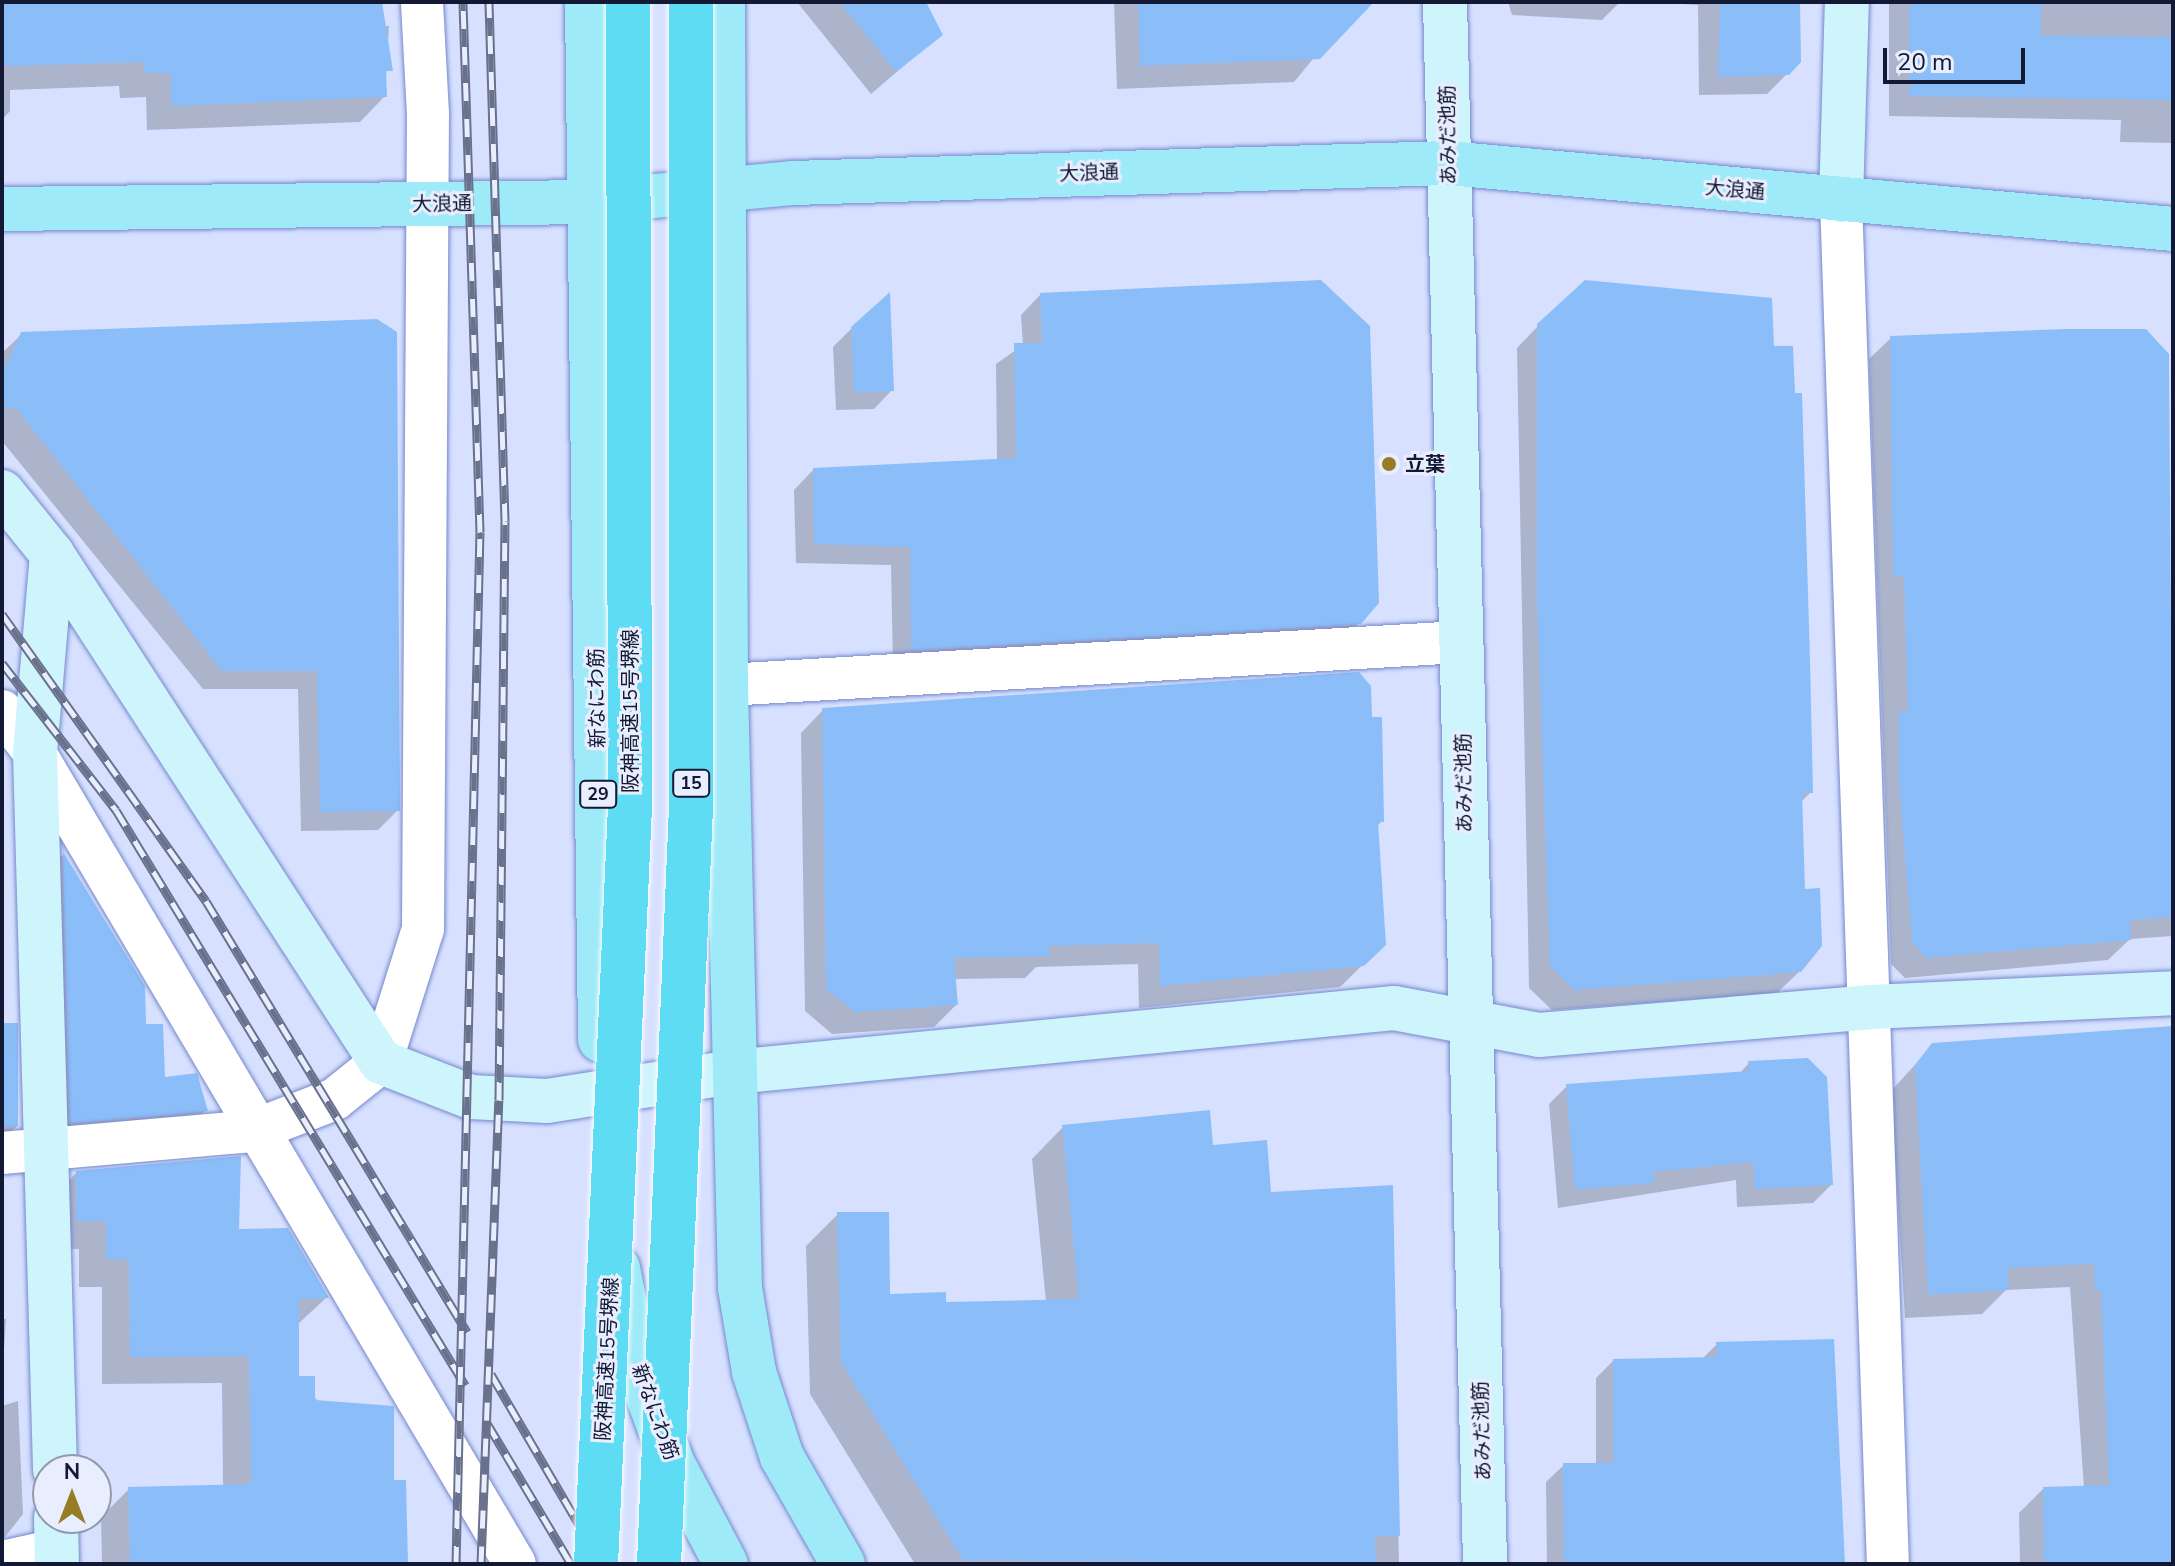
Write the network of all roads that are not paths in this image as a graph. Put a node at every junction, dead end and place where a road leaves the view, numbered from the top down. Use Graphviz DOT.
graph roads {
  1 [pos="422,2"];
  2 [pos="587,2"];
  3 [pos="628,2"];
  4 [pos="691,2"];
  5 [pos="723,2"];
  6 [pos="1445,2"];
  7 [pos="1847,2"];
  8 [pos="1448,163"];
  9 [pos="724,188"];
  10 [pos="1841,200"];
  11 [pos="591,202"];
  12 [pos="427,205"];
  13 [pos="2,209"];
  14 [pos="2173,229"];
  15 [pos="2,492"];
  16 [pos="52,554"];
  17 [pos="1461,642"];
  18 [pos="726,685"];
  19 [pos="2,711"];
  20 [pos="35,753"];
  21 [pos="2173,993"];
  22 [pos="1870,1007"];
  23 [pos="1471,1023"];
  24 [pos="381,1062"];
  25 [pos="733,1072"];
  26 [pos="600,1094"];
  27 [pos="253,1131"];
  28 [pos="2,1153"];
  29 [pos="46,1153"];
  30 [pos="55,1454"];
  31 [pos="57,1544"];
  32 [pos="2,1562"];
  33 [pos="515,1564"];
  34 [pos="596,1564"];
  35 [pos="659,1564"];
  36 [pos="726,1564"];
  37 [pos="843,1564"];
  38 [pos="1485,1564"];
  39 [pos="1888,1564"];
  1 -- 12 [label="street"];
  2 -- 11 [label="main road, 新なにわ筋 / 29"];
  3 -- 34 [label="highway, 阪神高速15号堺線, bridge"];
  4 -- 35 [label="highway, 15, bridge"];
  5 -- 9 [label="main road"];
  6 -- 8 [label="street, あみだ池筋"];
  7 -- 10 [label="street"];
  8 -- 9 [label="main road, 大浪通"];
  8 -- 10 [label="main road, 大浪通"];
  8 -- 17 [label="street, あみだ池筋"];
  9 -- 11 [label="main road, 大浪通"];
  9 -- 18 [label="main road"];
  10 -- 14 [label="main road, 大浪通"];
  10 -- 22 [label="street"];
  11 -- 12 [label="main road, 大浪通"];
  11 -- 26 [label="main road, 新なにわ筋 / 29"];
  12 -- 13 [label="main road, 大浪通"];
  12 -- 24 [label="street"];
  15 -- 16 [label="street"];
  16 -- 20 [label="street"];
  16 -- 24 [label="street"];
  17 -- 18 [label="street"];
  17 -- 23 [label="street, あみだ池筋"];
  18 -- 25 [label="main road"];
  19 -- 20 [label="street"];
  20 -- 27 [label="street"];
  20 -- 29 [label="street"];
  21 -- 22 [label="street"];
  22 -- 23 [label="street"];
  22 -- 39 [label="street"];
  23 -- 25 [label="street"];
  23 -- 38 [label="street, あみだ池筋"];
  24 -- 26 [label="street"];
  24 -- 27 [label="street"];
  25 -- 26 [label="street"];
  25 -- 37 [label="main road"];
  26 -- 36 [label="main road, 新なにわ筋 / 29"];
  27 -- 29 [label="street"];
  27 -- 33 [label="street"];
  28 -- 29 [label="street"];
  29 -- 30 [label="street"];
  31 -- 32 [label="street"];
}
